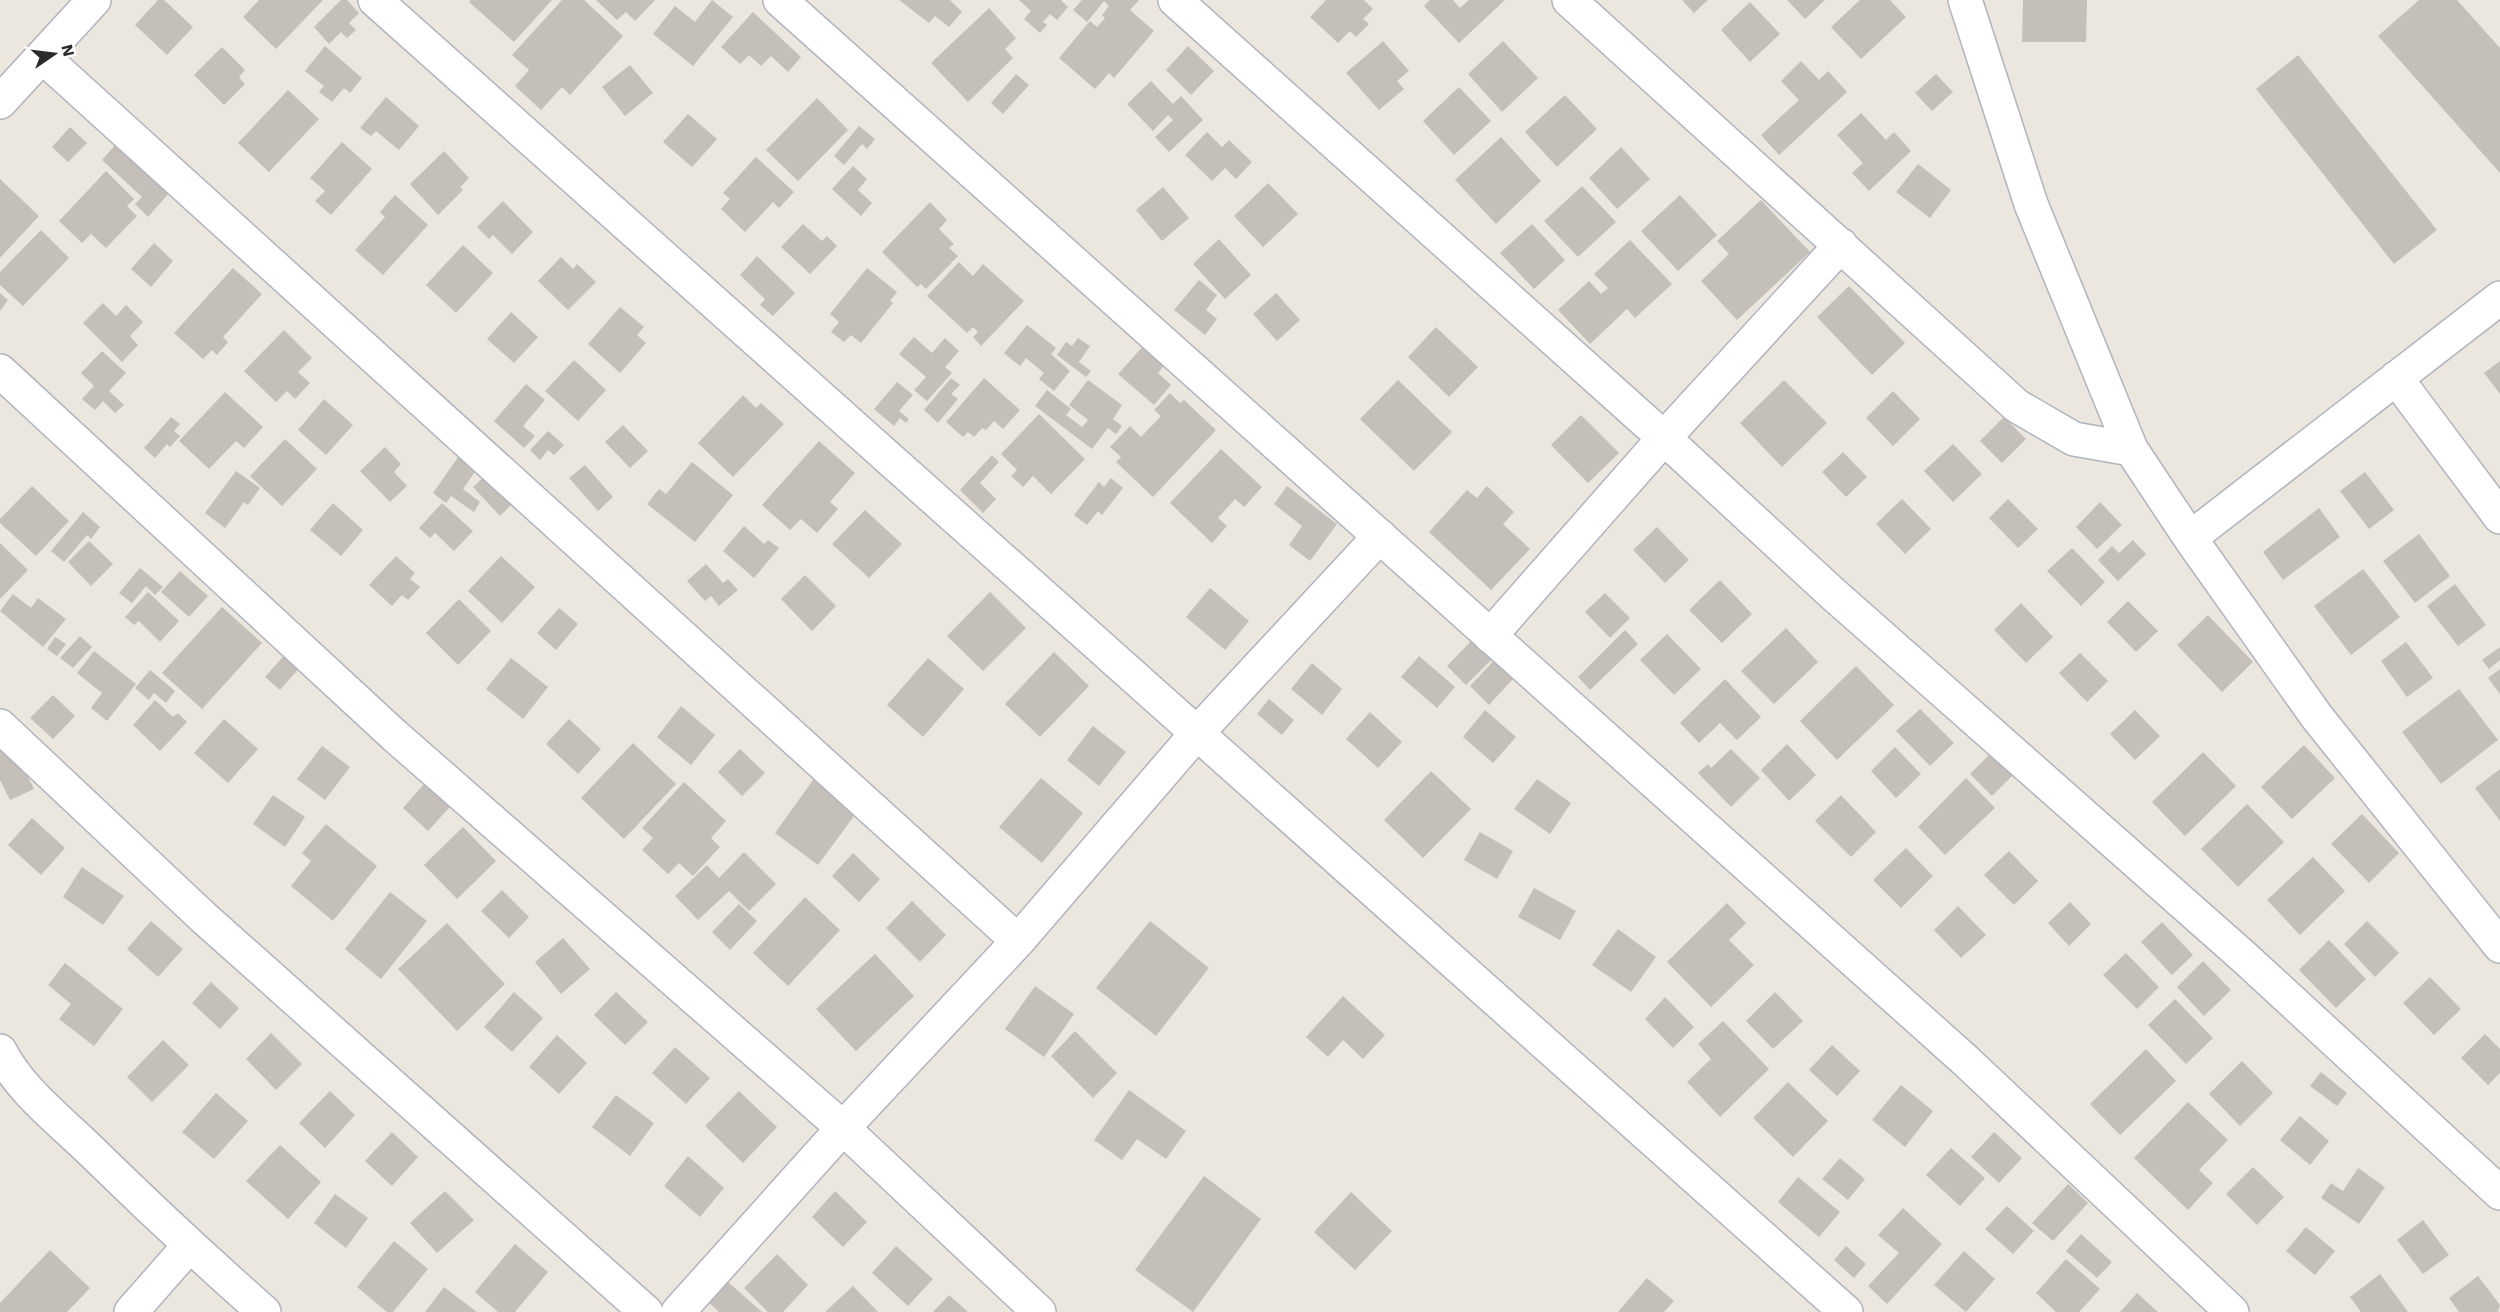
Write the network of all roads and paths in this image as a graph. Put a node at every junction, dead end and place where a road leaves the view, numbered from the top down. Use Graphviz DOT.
graph roads {
  1 [pos="94,0"];
  2 [pos="375,0"];
  3 [pos="780,0"];
  4 [pos="1174,0"];
  5 [pos="1569,0"];
  6 [pos="1965,0"];
  7 [pos="43,57"];
  8 [pos="0,102"];
  9 [pos="1841,245"];
  10 [pos="2500,298"];
  11 [pos="0,371"];
  12 [pos="2396,378"];
  13 [pos="1664,438"];
  14 [pos="2131,449"];
  15 [pos="2500,517"];
  16 [pos="1380,536"];
  17 [pos="2190,538"];
  18 [pos="1490,636"];
  19 [pos="0,726"];
  20 [pos="1197,733"];
  21 [pos="1017,941"];
  22 [pos="2500,946"];
  23 [pos="0,1051"];
  24 [pos="843,1128"];
  25 [pos="2500,1193"];
  26 [pos="189,1245"];
  27 [pos="130,1312"];
  28 [pos="264,1312"];
  29 [pos="646,1312"];
  30 [pos="678,1312"];
  31 [pos="1039,1312"];
  32 [pos="1846,1312"];
  33 [pos="2232,1312"];
  1 -- 7 [label="street"];
  2 -- 20 [label="street"];
  3 -- 16 [label="street"];
  4 -- 13 [label="street"];
  5 -- 9 [label="street"];
  6 -- 14 [label="street"];
  7 -- 8 [label="street"];
  7 -- 21 [label="street"];
  9 -- 13 [label="street"];
  9 -- 14 [label="street"];
  10 -- 12 [label="street"];
  11 -- 24 [label="street"];
  12 -- 15 [label="street"];
  12 -- 17 [label="street"];
  13 -- 18 [label="street"];
  13 -- 25 [label="street"];
  14 -- 17 [label="street"];
  16 -- 18 [label="street"];
  16 -- 20 [label="street"];
  17 -- 22 [label="street"];
  18 -- 33 [label="street"];
  19 -- 29 [label="street"];
  20 -- 21 [label="street"];
  20 -- 32 [label="street"];
  21 -- 24 [label="street"];
  23 -- 26 [label="street"];
  24 -- 30 [label="street"];
  24 -- 31 [label="street"];
  26 -- 27 [label="street"];
  26 -- 28 [label="street"];
}
